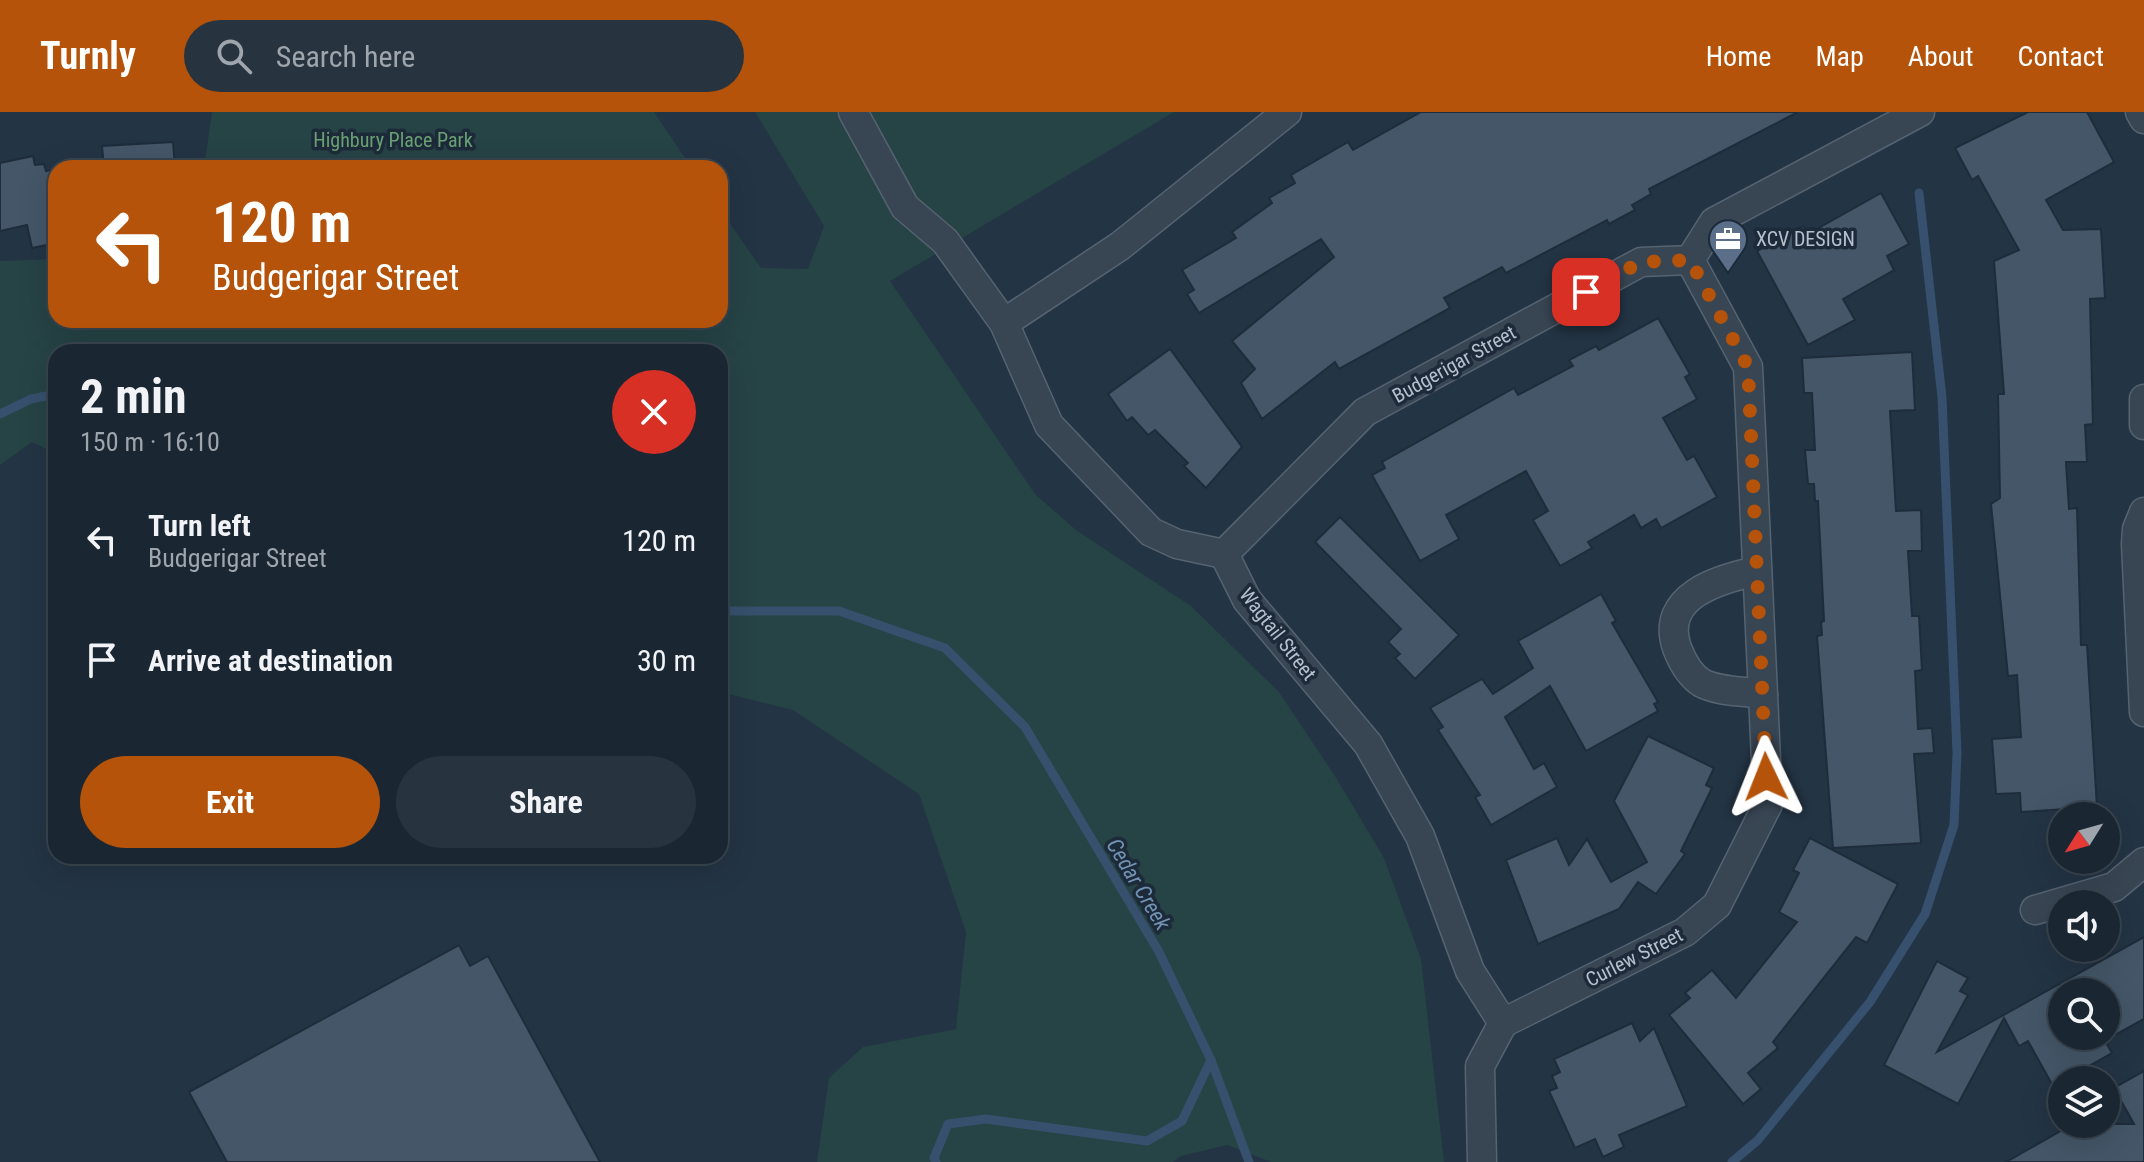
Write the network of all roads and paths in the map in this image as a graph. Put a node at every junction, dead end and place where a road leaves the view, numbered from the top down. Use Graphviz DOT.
graph roads {
  1 [pos="853,112"];
  2 [pos="1287,112"];
  3 [pos="2140,112"];
  4 [pos="1917,113"];
  5 [pos="2144,119"];
  6 [pos="1690,260"];
  7 [pos="1004,323"];
  8 [pos="2144,399"];
  9 [pos="2144,425"];
  10 [pos="2144,512"];
  11 [pos="1224,554"];
  12 [pos="1757,571"];
  13 [pos="1763,694"];
  14 [pos="2144,712"];
  15 [pos="2144,862"];
  16 [pos="2035,910"];
  17 [pos="1503,1023"];
  18 [pos="1482,1162"];
  1 -- 7 [label="street"];
  2 -- 7 [label="street"];
  3 -- 5 [label="street"];
  4 -- 6 [label="street"];
  6 -- 11 [label="street, Budgerigar Street"];
  6 -- 12 [label="street, Curlew Street"];
  7 -- 11 [label="street"];
  8 -- 9 [label="street"];
  10 -- 14 [label="street"];
  11 -- 17 [label="street, Wagtail Street"];
  12 -- 13 [label="street, Curlew Street"];
  12 -- 13 [label="street"];
  13 -- 17 [label="street, Curlew Street"];
  15 -- 16 [label="street"];
  17 -- 18 [label="street"];
}
